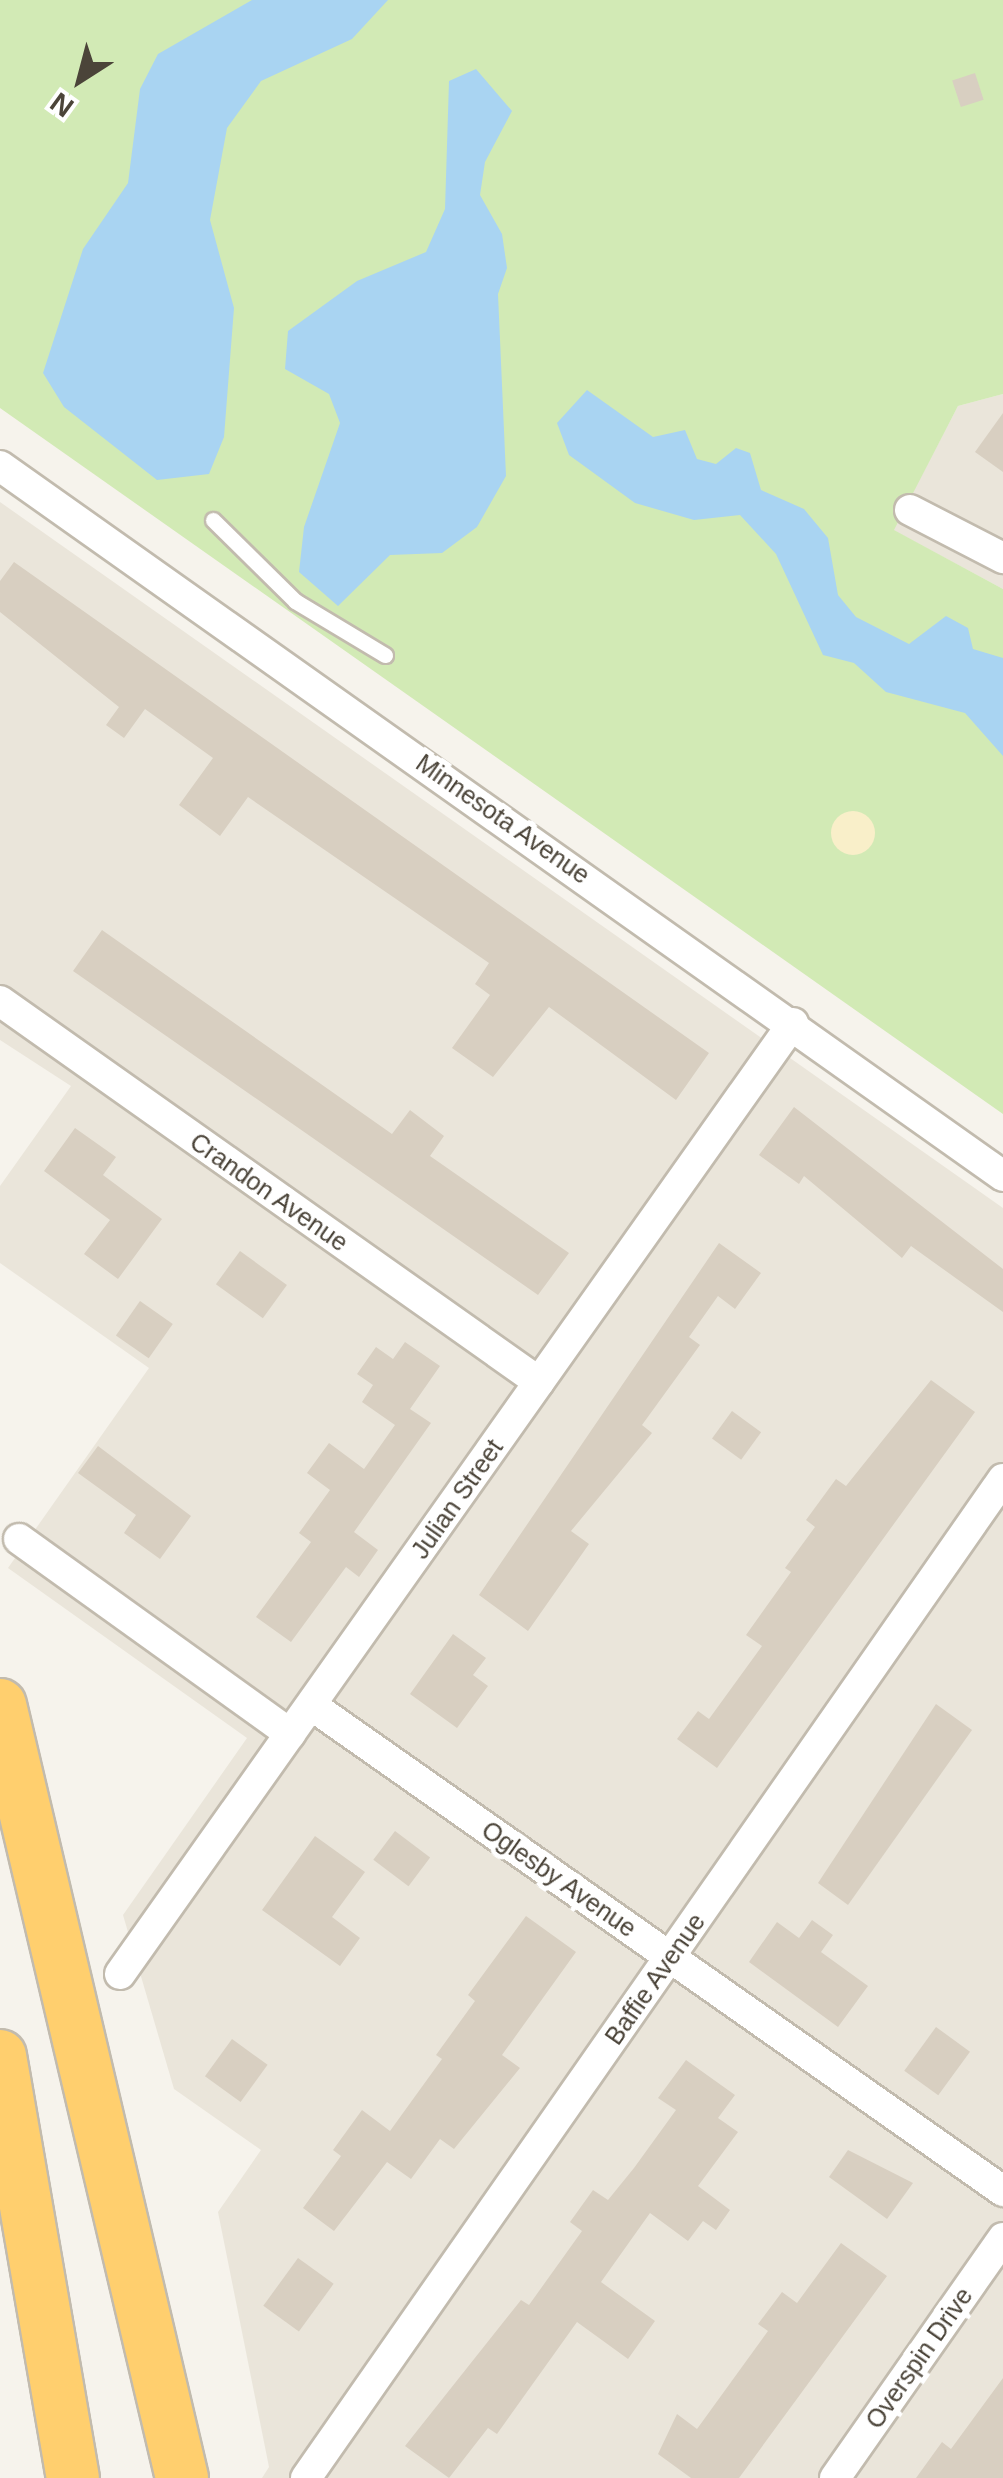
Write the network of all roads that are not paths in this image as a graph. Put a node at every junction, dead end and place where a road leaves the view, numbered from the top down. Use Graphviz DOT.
graph roads {
  1 [pos="0,466"];
  2 [pos="910,510"];
  3 [pos="213,520"];
  4 [pos="1003,558"];
  5 [pos="386,656"];
  6 [pos="0,1001"];
  7 [pos="793,1023"];
  8 [pos="1003,1176"];
  9 [pos="539,1382"];
  10 [pos="1003,1479"];
  11 [pos="19,1538"];
  12 [pos="0,1705"];
  13 [pos="311,1705"];
  14 [pos="290,1734"];
  15 [pos="670,1957"];
  16 [pos="120,1974"];
  17 [pos="0,2056"];
  18 [pos="1003,2191"];
  19 [pos="1003,2238"];
  20 [pos="73,2478"];
  21 [pos="182,2478"];
  22 [pos="306,2478"];
  23 [pos="835,2478"];
  1 -- 7 [label="street, Minnesota Avenue"];
  2 -- 4 [label="street"];
  3 -- 5 [label="lane"];
  6 -- 9 [label="street, Crandon Avenue"];
  7 -- 8 [label="street, Minnesota Avenue"];
  7 -- 9 [label="street, Julian Street"];
  9 -- 13 [label="street, Julian Street"];
  10 -- 15 [label="street, Baffie Avenue"];
  11 -- 14 [label="street"];
  12 -- 21 [label="highway"];
  13 -- 14 [label="street, Julian Street"];
  13 -- 15 [label="street, Oglesby Avenue"];
  14 -- 16 [label="street, Julian Street"];
  15 -- 18 [label="street, Oglesby Avenue"];
  15 -- 22 [label="street, Baffie Avenue"];
  17 -- 20 [label="highway"];
  19 -- 23 [label="street, Overspin Drive"];
}
